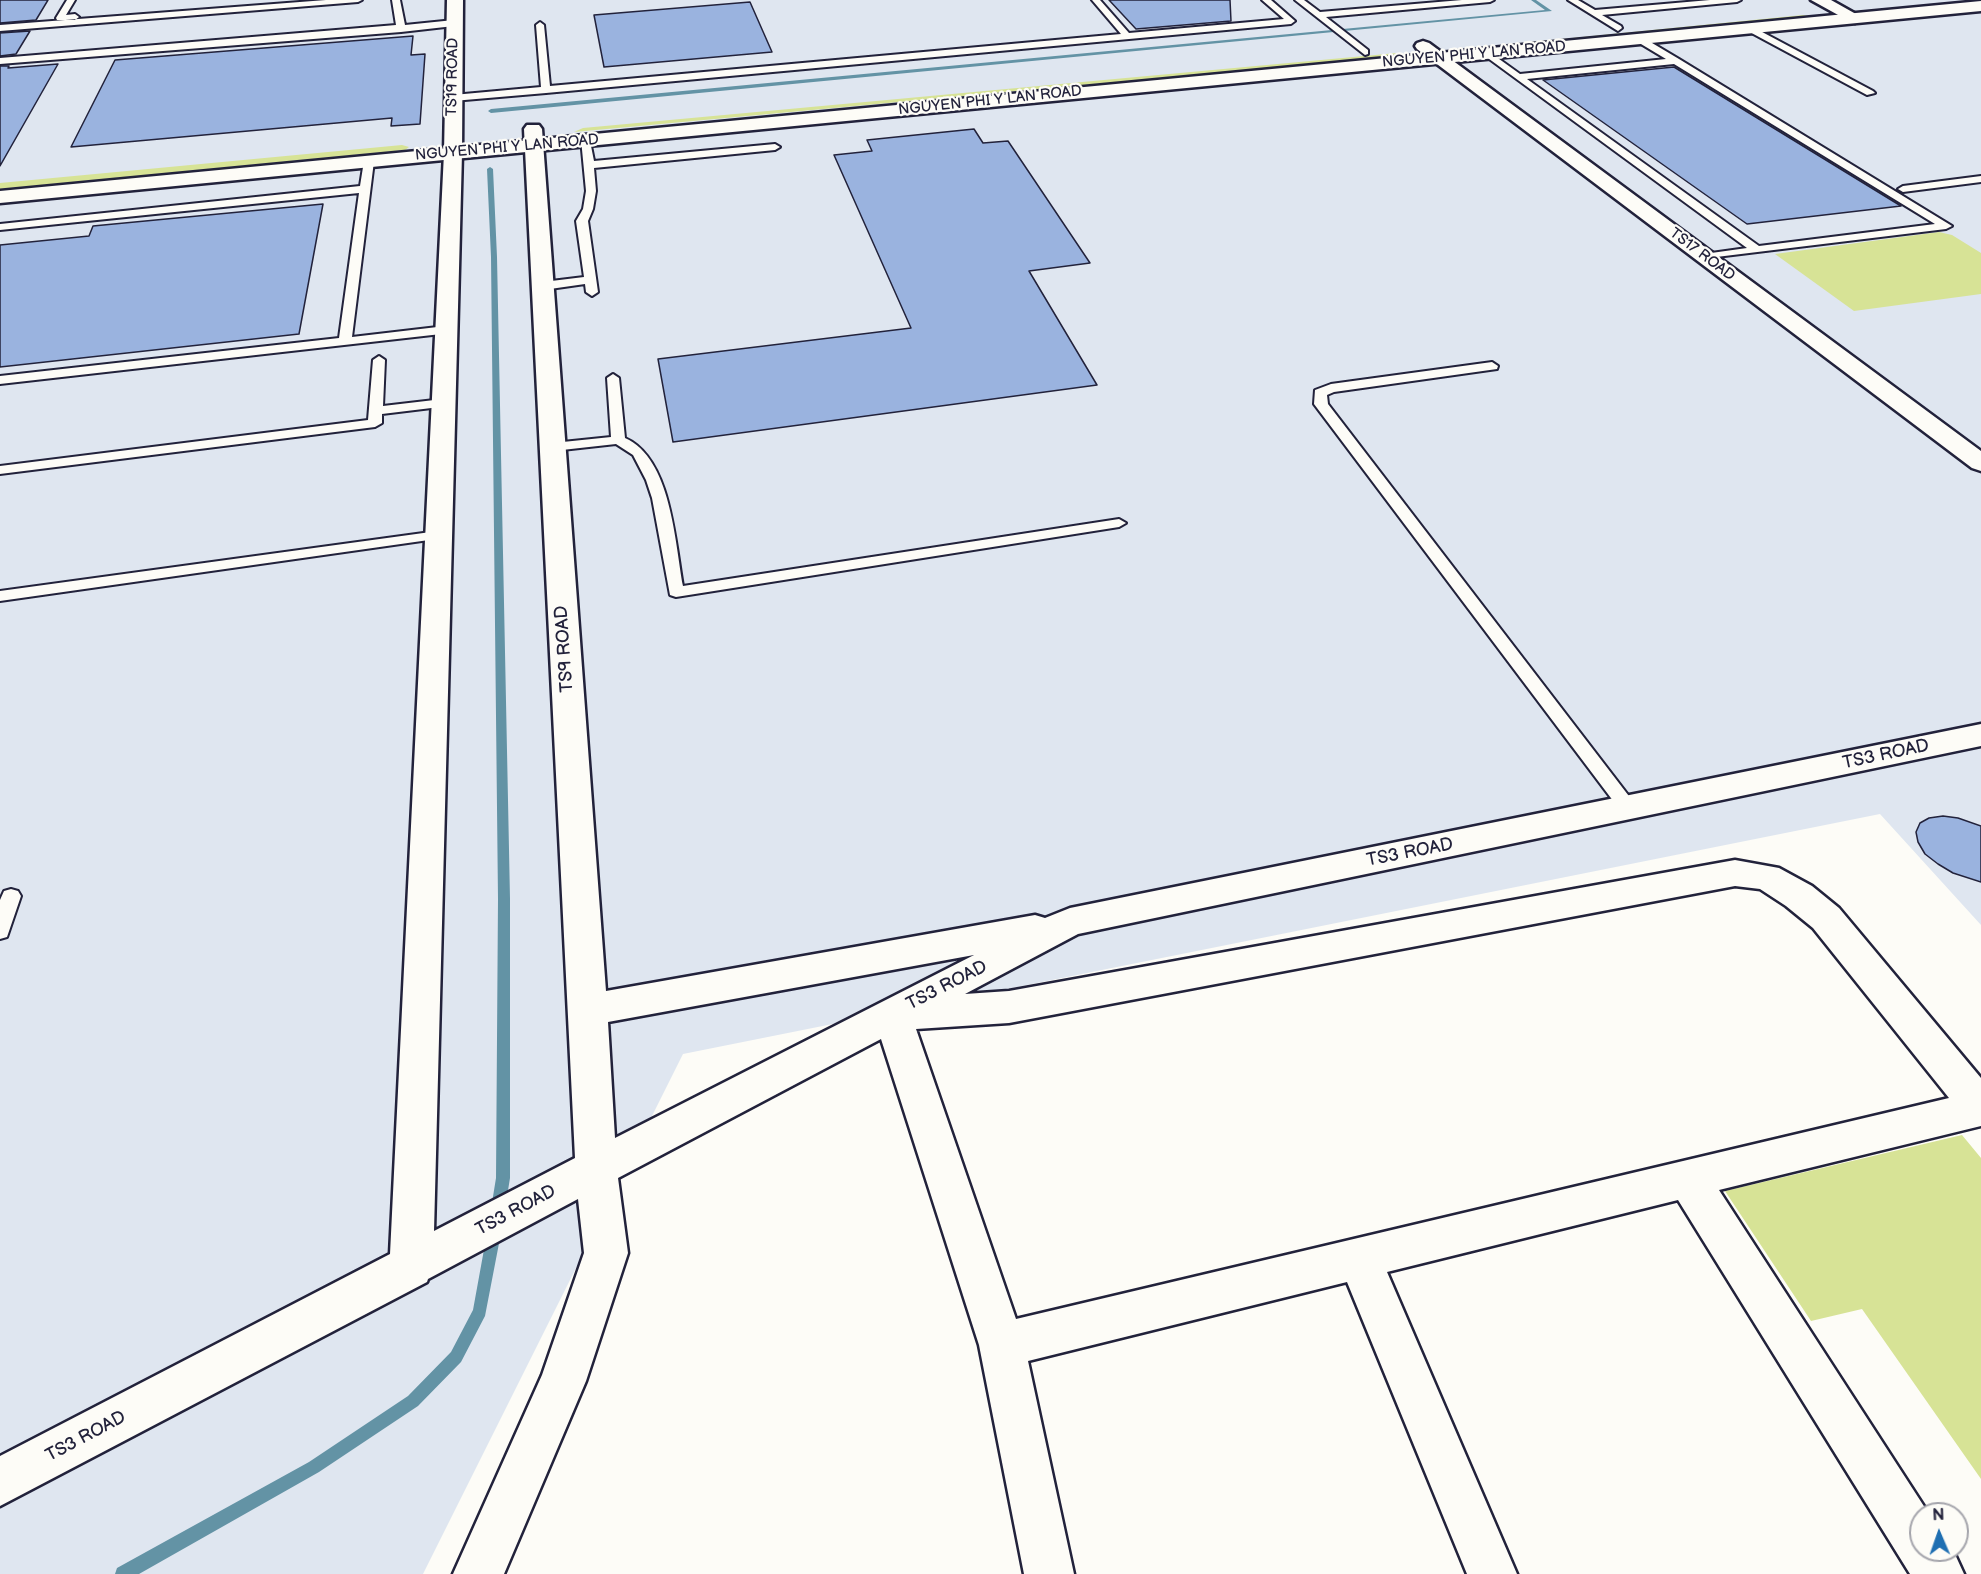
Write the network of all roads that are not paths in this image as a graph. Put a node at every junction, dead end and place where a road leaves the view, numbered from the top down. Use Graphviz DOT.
graph roads {
  1 [pos="71,0"];
  2 [pos="289,0"];
  3 [pos="358,0"];
  4 [pos="396,0"];
  5 [pos="455,0"];
  6 [pos="1096,0"];
  7 [pos="1266,0"];
  8 [pos="1299,0"];
  9 [pos="1490,0"];
  10 [pos="1572,0"];
  11 [pos="1737,0"];
  12 [pos="1913,0"];
  13 [pos="1826,4"];
  14 [pos="1977,9"];
  15 [pos="1594,13"];
  16 [pos="1319,15"];
  17 [pos="1855,18"];
  18 [pos="454,23"];
  19 [pos="540,25"];
  20 [pos="0,28"];
  21 [pos="1618,28"];
  22 [pos="1749,28"];
  23 [pos="401,29"];
  24 [pos="1128,37"];
  25 [pos="1640,39"];
  26 [pos="1365,52"];
  27 [pos="1431,52"];
  28 [pos="1485,54"];
  29 [pos="0,61"];
  30 [pos="1676,61"];
  31 [pos="1518,77"];
  32 [pos="546,90"];
  33 [pos="1870,93"];
  34 [pos="453,98"];
  35 [pos="533,137"];
  36 [pos="585,141"];
  37 [pos="449,142"];
  38 [pos="775,147"];
  39 [pos="369,161"];
  40 [pos="589,165"];
  41 [pos="1981,179"];
  42 [pos="365,189"];
  43 [pos="1903,189"];
  44 [pos="0,197"];
  45 [pos="0,227"];
  46 [pos="1757,250"];
  47 [pos="1704,257"];
  48 [pos="543,286"];
  49 [pos="446,330"];
  50 [pos="345,341"];
  51 [pos="378,360"];
  52 [pos="1492,366"];
  53 [pos="613,378"];
  54 [pos="0,380"];
  55 [pos="443,403"];
  56 [pos="376,411"];
  57 [pos="618,440"];
  58 [pos="553,447"];
  59 [pos="1981,464"];
  60 [pos="0,470"];
  61 [pos="1119,523"];
  62 [pos="438,535"];
  63 [pos="0,596"];
  64 [pos="1981,735"];
  65 [pos="1629,809"];
  66 [pos="11,896"];
  67 [pos="1070,922"];
  68 [pos="0,932"];
  69 [pos="588,1010"];
  70 [pos="892,1015"];
  71 [pos="1981,1108"];
  72 [pos="596,1170"];
  73 [pos="1688,1179"];
  74 [pos="1359,1259"];
  75 [pos="411,1267"];
  76 [pos="1002,1345"];
  77 [pos="0,1482"];
  78 [pos="1909,1526"];
  79 [pos="478,1574"];
  80 [pos="1049,1574"];
  81 [pos="1492,1574"];
  1 -- 2 [label="lane"];
  3 -- 20 [label="lane"];
  4 -- 23 [label="lane"];
  5 -- 18 [label="street, TS19 ROAD"];
  6 -- 24 [label="lane"];
  7 -- 24 [label="lane"];
  8 -- 16 [label="lane"];
  9 -- 16 [label="lane"];
  10 -- 15 [label="lane"];
  11 -- 15 [label="lane"];
  12 -- 13 [label="street, NGUYEN PHI Y LAN ROAD"];
  13 -- 17 [label="street"];
  13 -- 21 [label="street, NGUYEN PHI Y LAN ROAD"];
  14 -- 17 [label="street, NGUYEN PHI Y LAN ROAD"];
  15 -- 21 [label="lane"];
  16 -- 26 [label="lane"];
  17 -- 22 [label="street, NGUYEN PHI Y LAN ROAD"];
  18 -- 23 [label="lane"];
  18 -- 34 [label="street, TS19 ROAD"];
  19 -- 32 [label="lane"];
  21 -- 27 [label="street, NGUYEN PHI Y LAN ROAD"];
  22 -- 25 [label="street, NGUYEN PHI Y LAN ROAD"];
  22 -- 33 [label="lane"];
  23 -- 29 [label="lane"];
  24 -- 32 [label="lane"];
  25 -- 28 [label="street, NGUYEN PHI Y LAN ROAD"];
  25 -- 30 [label="lane"];
  26 -- 27 [label="street, NGUYEN PHI Y LAN ROAD"];
  26 -- 35 [label="street, NGUYEN PHI Y LAN ROAD"];
  27 -- 28 [label="street, NGUYEN PHI Y LAN ROAD"];
  27 -- 36 [label="street, NGUYEN PHI Y LAN ROAD"];
  27 -- 47 [label="street, TS17 ROAD"];
  28 -- 31 [label="lane"];
  30 -- 31 [label="lane"];
  30 -- 46 [label="lane"];
  31 -- 46 [label="lane"];
  32 -- 34 [label="lane"];
  34 -- 37 [label="street, TS19 ROAD"];
  35 -- 36 [label="street, NGUYEN PHI Y LAN ROAD"];
  35 -- 37 [label="street, NGUYEN PHI Y LAN ROAD"];
  35 -- 48 [label="street, TS9 ROAD"];
  36 -- 40 [label="lane"];
  37 -- 39 [label="street, NGUYEN PHI Y LAN ROAD"];
  37 -- 49 [label="street, TS19 ROAD"];
  38 -- 40 [label="lane"];
  39 -- 42 [label="lane"];
  39 -- 44 [label="street, NGUYEN PHI Y LAN ROAD"];
  40 -- 48 [label="lane"];
  41 -- 43 [label="lane"];
  42 -- 45 [label="lane"];
  42 -- 50 [label="lane"];
  46 -- 47 [label="lane"];
  47 -- 59 [label="street, TS17 ROAD"];
  48 -- 58 [label="street, TS9 ROAD"];
  49 -- 50 [label="lane"];
  49 -- 55 [label="street, TS19 ROAD"];
  50 -- 54 [label="lane"];
  51 -- 56 [label="lane"];
  52 -- 65 [label="lane"];
  53 -- 57 [label="lane"];
  55 -- 56 [label="lane"];
  55 -- 62 [label="street, TS19 ROAD"];
  56 -- 60 [label="lane"];
  57 -- 58 [label="lane"];
  57 -- 61 [label="lane"];
  58 -- 69 [label="street, TS9 ROAD"];
  62 -- 63 [label="lane"];
  62 -- 75 [label="street, TS19 ROAD"];
  64 -- 65 [label="street, TS3 ROAD"];
  65 -- 67 [label="street, TS3 ROAD"];
  66 -- 68 [label="lane"];
  67 -- 69 [label="street"];
  67 -- 70 [label="street, TS3 ROAD"];
  69 -- 72 [label="street, TS9 ROAD"];
  70 -- 71 [label="street"];
  70 -- 72 [label="street, TS3 ROAD"];
  70 -- 76 [label="street"];
  71 -- 73 [label="street"];
  72 -- 75 [label="street, TS3 ROAD"];
  72 -- 79 [label="street, TS9 ROAD"];
  73 -- 74 [label="street"];
  73 -- 78 [label="street"];
  74 -- 76 [label="street"];
  74 -- 81 [label="street"];
  75 -- 77 [label="street, TS3 ROAD"];
  76 -- 80 [label="street"];
}
